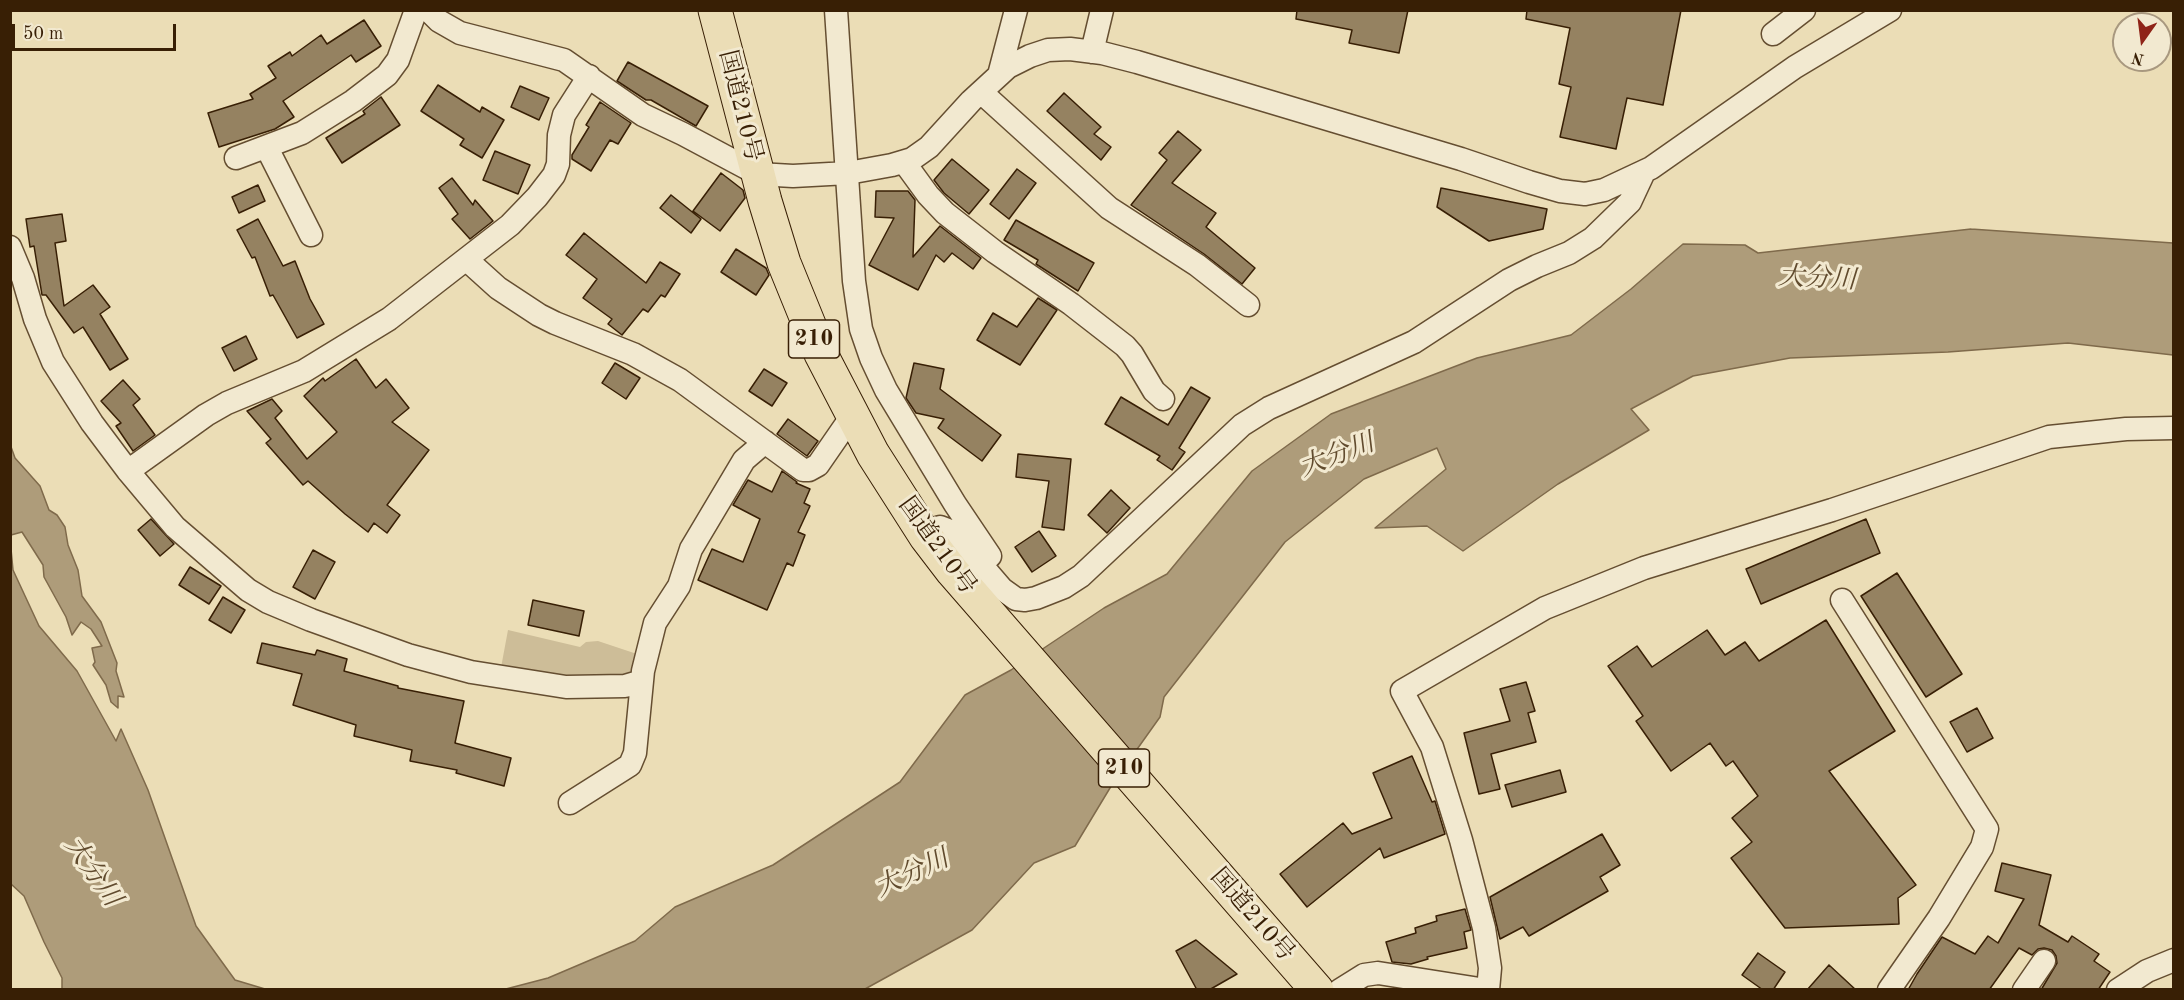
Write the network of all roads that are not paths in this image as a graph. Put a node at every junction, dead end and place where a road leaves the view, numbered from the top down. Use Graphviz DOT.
graph roads {
  1 [pos="416,10"];
  2 [pos="428,10"];
  3 [pos="716,10"];
  4 [pos="836,10"];
  5 [pos="1016,10"];
  6 [pos="1102,10"];
  7 [pos="1804,10"];
  8 [pos="1890,10"];
  9 [pos="1773,34"];
  10 [pos="1092,52"];
  11 [pos="999,75"];
  12 [pos="589,76"];
  13 [pos="981,92"];
  14 [pos="267,148"];
  15 [pos="236,158"];
  16 [pos="904,162"];
  17 [pos="1644,172"];
  18 [pos="848,173"];
  19 [pos="758,174"];
  20 [pos="310,235"];
  21 [pos="10,247"];
  22 [pos="467,260"];
  23 [pos="1248,305"];
  24 [pos="1163,399"];
  25 [pos="853,418"];
  26 [pos="2174,428"];
  27 [pos="765,442"];
  28 [pos="128,471"];
  29 [pos="924,533"];
  30 [pos="1025,600"];
  31 [pos="1842,600"];
  32 [pos="642,681"];
  33 [pos="570,803"];
  34 [pos="2174,960"];
  35 [pos="2044,962"];
  36 [pos="1317,990"];
  37 [pos="1340,990"];
  38 [pos="1487,990"];
  39 [pos="1889,990"];
  40 [pos="2024,990"];
  41 [pos="2118,990"];
  1 -- 14 [label="street"];
  2 -- 12 [label="street"];
  3 -- 19 [label="highway, 国道210号 / 210"];
  4 -- 18 [label="street"];
  5 -- 11 [label="street"];
  6 -- 10 [label="street"];
  7 -- 9 [label="street"];
  8 -- 17 [label="street"];
  10 -- 11 [label="street"];
  10 -- 17 [label="street"];
  11 -- 13 [label="street"];
  12 -- 19 [label="street"];
  12 -- 22 [label="street"];
  13 -- 16 [label="street"];
  13 -- 23 [label="street"];
  14 -- 15 [label="street"];
  14 -- 20 [label="street"];
  16 -- 18 [label="street"];
  16 -- 24 [label="street"];
  17 -- 30 [label="street"];
  18 -- 19 [label="street"];
  18 -- 30 [label="street"];
  19 -- 25 [label="highway, 国道210号 / 210"];
  21 -- 28 [label="street"];
  22 -- 27 [label="street"];
  22 -- 28 [label="street"];
  25 -- 27 [label="street"];
  25 -- 29 [label="highway, 国道210号 / 210"];
  26 -- 38 [label="street"];
  27 -- 32 [label="street"];
  28 -- 32 [label="street"];
  29 -- 30 [label="street"];
  29 -- 36 [label="highway, 国道210号 / 210"];
  31 -- 39 [label="street"];
  32 -- 33 [label="street"];
  34 -- 41 [label="street"];
  35 -- 40 [label="street"];
  37 -- 38 [label="street"];
}
